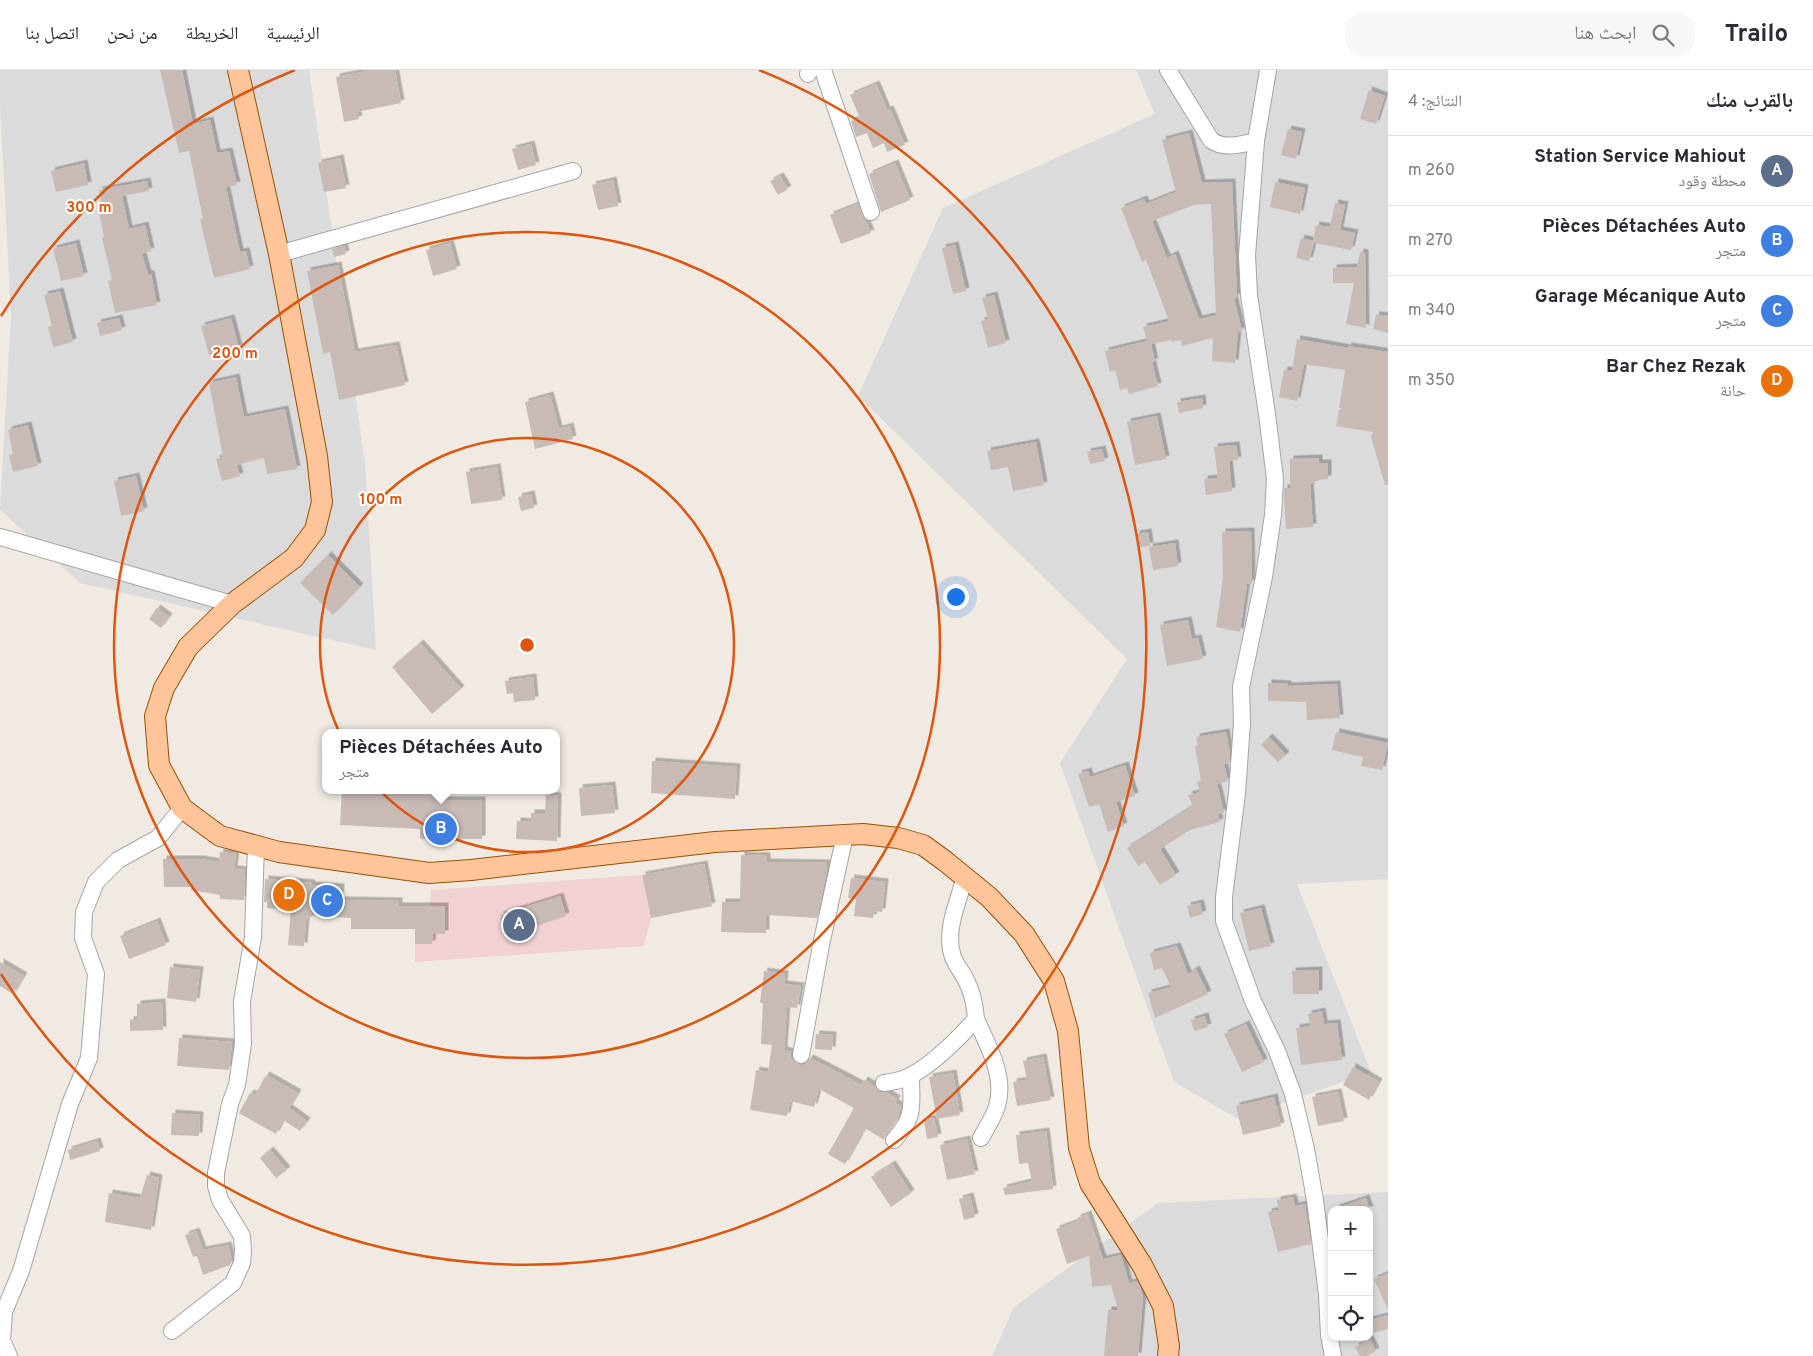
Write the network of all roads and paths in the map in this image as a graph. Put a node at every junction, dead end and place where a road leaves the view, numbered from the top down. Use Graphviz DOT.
graph roads {
  1 [pos="238,70"];
  2 [pos="1168,70"];
  3 [pos="1268,70"];
  4 [pos="813,71"];
  5 [pos="1256,141"];
  6 [pos="573,171"];
  7 [pos="871,212"];
  8 [pos="279,254"];
  9 [pos="0,537"];
  10 [pos="232,604"];
  11 [pos="182,808"];
  12 [pos="845,835"];
  13 [pos="256,845"];
  14 [pos="965,877"];
  15 [pos="976,1019"];
  16 [pos="801,1055"];
  17 [pos="911,1076"];
  18 [pos="884,1083"];
  19 [pos="981,1138"];
  20 [pos="894,1140"];
  21 [pos="172,1331"];
  22 [pos="9,1356"];
  23 [pos="1168,1356"];
  24 [pos="1333,1356"];
  1 -- 8 [label="main road"];
  2 -- 5 [label="street"];
  3 -- 5 [label="street"];
  4 -- 7 [label="street"];
  5 -- 24 [label="street"];
  6 -- 8 [label="street"];
  8 -- 10 [label="main road"];
  9 -- 10 [label="street"];
  10 -- 11 [label="main road"];
  11 -- 13 [label="main road"];
  11 -- 22 [label="street"];
  12 -- 13 [label="main road"];
  12 -- 14 [label="main road"];
  12 -- 16 [label="street"];
  13 -- 21 [label="street"];
  14 -- 15 [label="street"];
  14 -- 23 [label="main road"];
  15 -- 17 [label="street"];
  15 -- 19 [label="street"];
  17 -- 18 [label="street"];
  17 -- 20 [label="street"];
}
